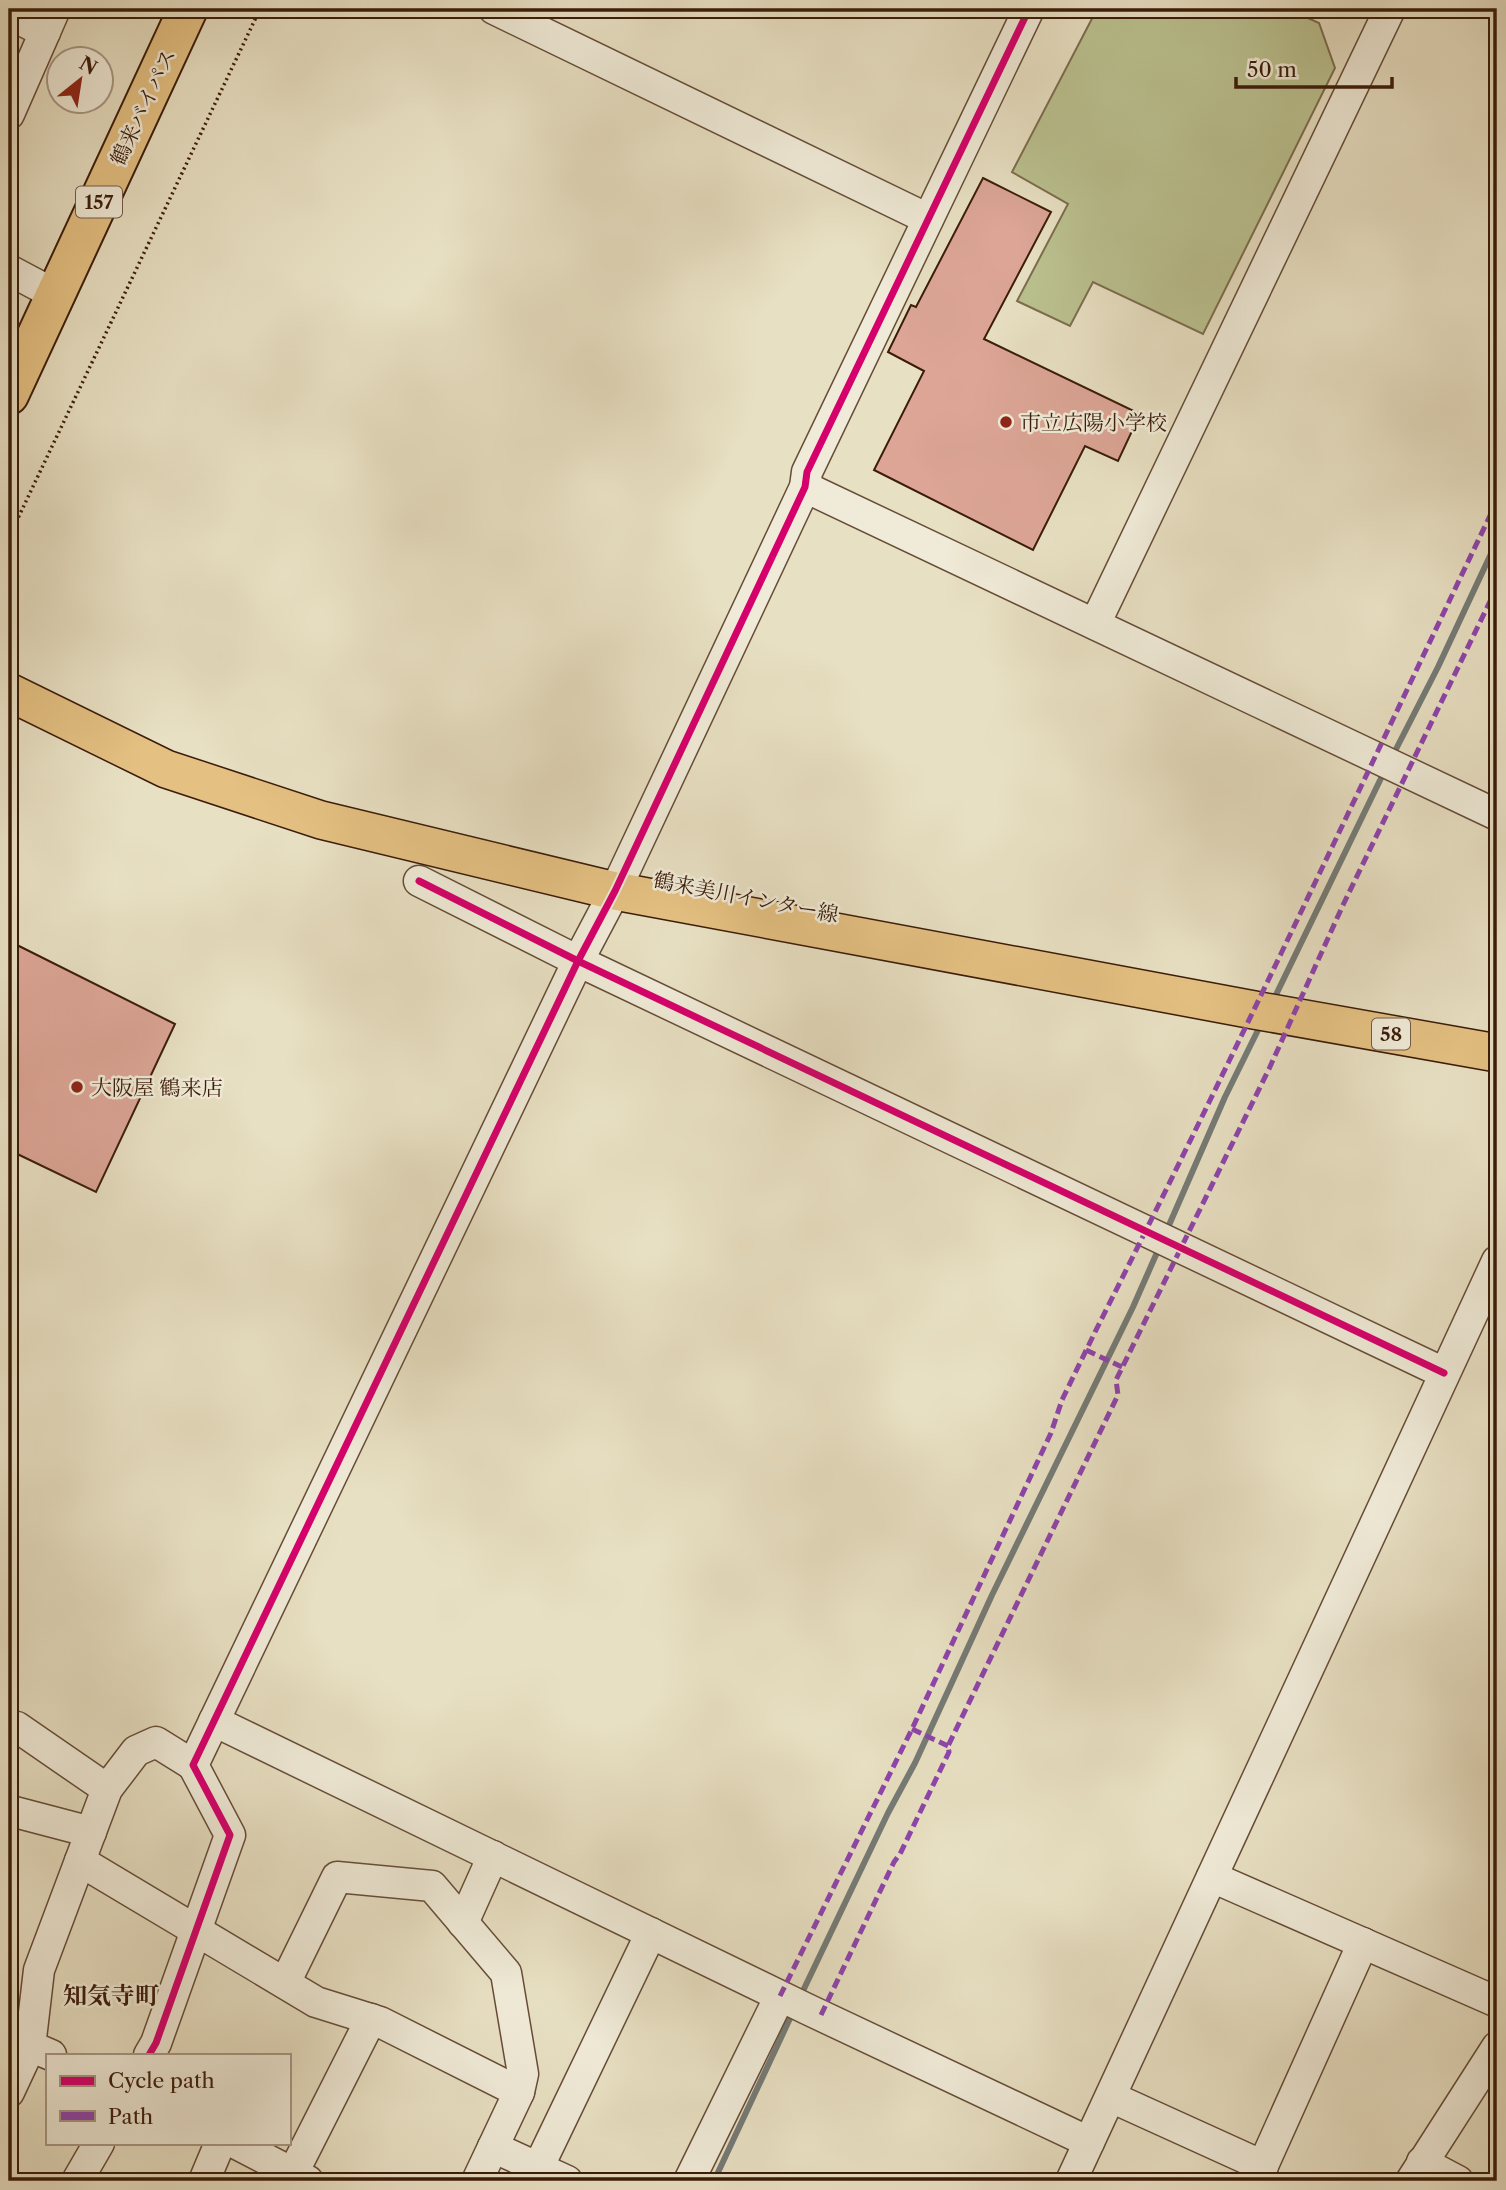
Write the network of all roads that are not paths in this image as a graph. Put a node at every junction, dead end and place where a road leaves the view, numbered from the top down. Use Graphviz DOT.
graph roads {
  1 [pos="188,9"];
  2 [pos="494,9"];
  3 [pos="1029,9"];
  4 [pos="1390,9"];
  5 [pos="9,14"];
  6 [pos="50,20"];
  7 [pos="9,114"];
  8 [pos="928,219"];
  9 [pos="9,270"];
  10 [pos="56,295"];
  11 [pos="9,395"];
  12 [pos="805,486"];
  13 [pos="1095,624"];
  14 [pos="9,691"];
  15 [pos="1497,815"];
  16 [pos="419,881"];
  17 [pos="615,891"];
  18 [pos="578,961"];
  19 [pos="1497,1053"];
  20 [pos="1497,1261"];
  21 [pos="1444,1373"];
  22 [pos="214,1721"];
  23 [pos="9,1726"];
  24 [pos="193,1765"];
  25 [pos="107,1789"];
  26 [pos="9,1815"];
  27 [pos="91,1832"];
  28 [pos="493,1856"];
  29 [pos="80,1861"];
  30 [pos="1212,1877"];
  31 [pos="463,1923"];
  32 [pos="197,1930"];
  33 [pos="651,1933"];
  34 [pos="1363,1943"];
  35 [pos="285,1983"];
  36 [pos="792,2001"];
  37 [pos="1497,2002"];
  38 [pos="371,2019"];
  39 [pos="30,2047"];
  40 [pos="1497,2047"];
  41 [pos="150,2054"];
  42 [pos="9,2092"];
  43 [pos="519,2092"];
  44 [pos="1111,2097"];
  45 [pos="1089,2143"];
  46 [pos="98,2144"];
  47 [pos="220,2144"];
  48 [pos="237,2144"];
  49 [pos="493,2147"];
  50 [pos="538,2168"];
  51 [pos="1416,2172"];
  52 [pos="1259,2174"];
  53 [pos="300,2177"];
  54 [pos="77,2181"];
  55 [pos="204,2181"];
  56 [pos="477,2181"];
  57 [pos="567,2181"];
  58 [pos="689,2181"];
  59 [pos="1071,2181"];
  60 [pos="1458,2181"];
  1 -- 10 [label="highway, 鶴来バイパス / 157"];
  2 -- 8 [label="street"];
  3 -- 8 [label="street"];
  4 -- 13 [label="street"];
  5 -- 6 [label="street"];
  6 -- 7 [label="street"];
  8 -- 12 [label="street"];
  9 -- 10 [label="street"];
  10 -- 11 [label="highway, 鶴来バイパス / 157"];
  12 -- 13 [label="street"];
  12 -- 17 [label="street"];
  13 -- 15 [label="street"];
  14 -- 17 [label="main road, 鶴来美川インター線 / 58"];
  16 -- 18 [label="street"];
  17 -- 18 [label="street"];
  17 -- 19 [label="main road, 鶴来美川インター線 / 58"];
  18 -- 21 [label="street"];
  18 -- 22 [label="street"];
  20 -- 21 [label="street"];
  21 -- 30 [label="street"];
  22 -- 24 [label="street"];
  22 -- 28 [label="street"];
  23 -- 25 [label="street"];
  24 -- 25 [label="street"];
  24 -- 32 [label="street"];
  25 -- 27 [label="street"];
  26 -- 27 [label="street"];
  27 -- 29 [label="street"];
  28 -- 31 [label="street"];
  28 -- 33 [label="street"];
  29 -- 32 [label="street"];
  29 -- 39 [label="street"];
  30 -- 34 [label="street"];
  30 -- 44 [label="street"];
  31 -- 35 [label="street"];
  31 -- 43 [label="street"];
  32 -- 35 [label="street"];
  32 -- 41 [label="street"];
  33 -- 36 [label="street"];
  33 -- 50 [label="street"];
  34 -- 37 [label="street"];
  34 -- 52 [label="street"];
  35 -- 38 [label="street"];
  36 -- 45 [label="street"];
  36 -- 58 [label="street"];
  38 -- 43 [label="street"];
  38 -- 53 [label="street"];
  39 -- 42 [label="street"];
  40 -- 51 [label="street"];
  43 -- 49 [label="street"];
  44 -- 45 [label="street"];
  44 -- 52 [label="street"];
  45 -- 59 [label="street"];
  46 -- 54 [label="street"];
  47 -- 55 [label="street"];
  48 -- 53 [label="street"];
  49 -- 50 [label="street"];
  49 -- 56 [label="street"];
  50 -- 57 [label="street"];
  51 -- 60 [label="street"];
}
